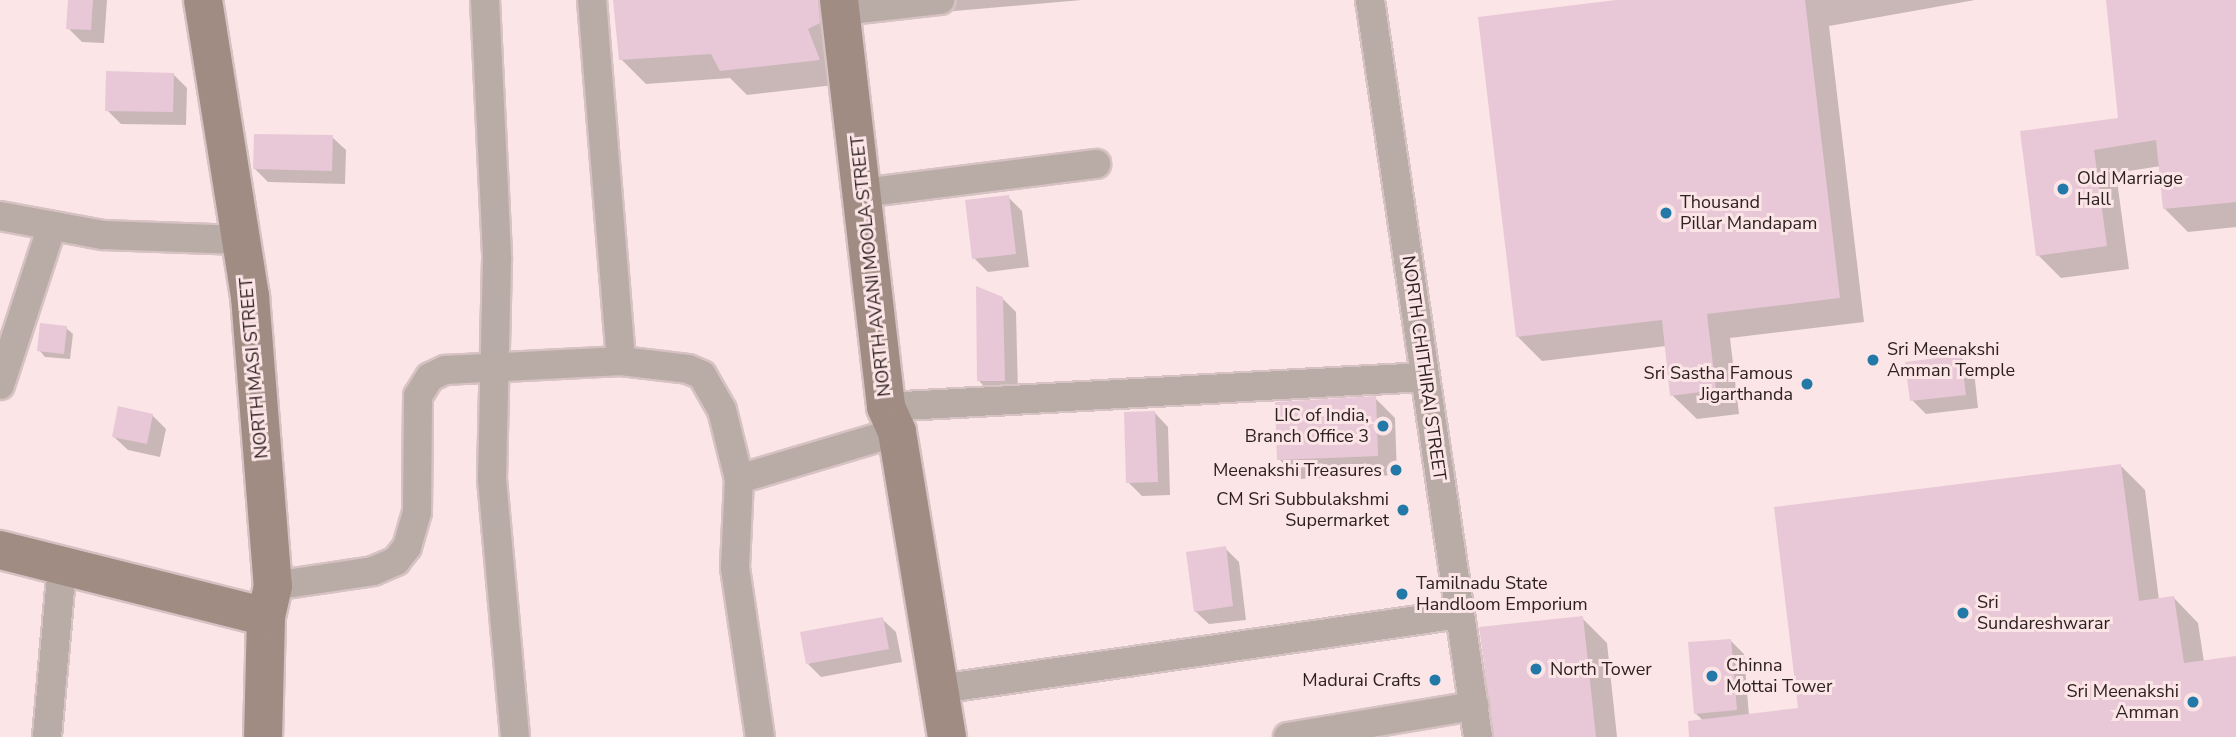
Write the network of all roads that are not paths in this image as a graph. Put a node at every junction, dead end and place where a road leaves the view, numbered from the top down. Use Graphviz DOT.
graph roads {
  1 [pos="203,0"];
  2 [pos="485,0"];
  3 [pos="592,0"];
  4 [pos="940,0"];
  5 [pos="1370,0"];
  6 [pos="841,5"];
  7 [pos="1096,164"];
  8 [pos="863,193"];
  9 [pos="0,216"];
  10 [pos="52,226"];
  11 [pos="240,240"];
  12 [pos="621,361"];
  13 [pos="496,370"];
  14 [pos="1426,377"];
  15 [pos="0,385"];
  16 [pos="892,419"];
  17 [pos="739,479"];
  18 [pos="0,550"];
  19 [pos="62,566"];
  20 [pos="270,601"];
  21 [pos="1460,614"];
  22 [pos="940,689"];
  23 [pos="1474,706"];
  24 [pos="47,737"];
  25 [pos="262,737"];
  26 [pos="515,737"];
  27 [pos="760,737"];
  28 [pos="947,737"];
  29 [pos="1288,737"];
  30 [pos="1478,737"];
  1 -- 11 [label="main road, NORTH MASI STREET"];
  2 -- 13 [label="street"];
  3 -- 12 [label="street"];
  4 -- 6 [label="street"];
  5 -- 14 [label="street, NORTH CHITHIRAI STREET"];
  6 -- 8 [label="main road, NORTH AVANI MOOLA STREET"];
  7 -- 8 [label="street"];
  8 -- 16 [label="main road, NORTH AVANI MOOLA STREET"];
  9 -- 10 [label="street"];
  10 -- 11 [label="street"];
  10 -- 15 [label="street"];
  11 -- 20 [label="main road, NORTH MASI STREET"];
  12 -- 13 [label="street"];
  12 -- 17 [label="street"];
  13 -- 20 [label="street"];
  13 -- 26 [label="street"];
  14 -- 16 [label="street"];
  14 -- 21 [label="street, NORTH CHITHIRAI STREET"];
  16 -- 17 [label="street"];
  16 -- 22 [label="main road, NORTH AVANI MOOLA STREET"];
  17 -- 27 [label="street"];
  18 -- 19 [label="main road"];
  19 -- 20 [label="main road"];
  19 -- 24 [label="street"];
  20 -- 25 [label="main road, NORTH MASI STREET"];
  21 -- 22 [label="street"];
  21 -- 23 [label="street, NORTH CHITHIRAI STREET"];
  22 -- 28 [label="main road, NORTH AVANI MOOLA STREET"];
  23 -- 29 [label="street"];
  23 -- 30 [label="street, NORTH CHITHIRAI STREET"];
}
